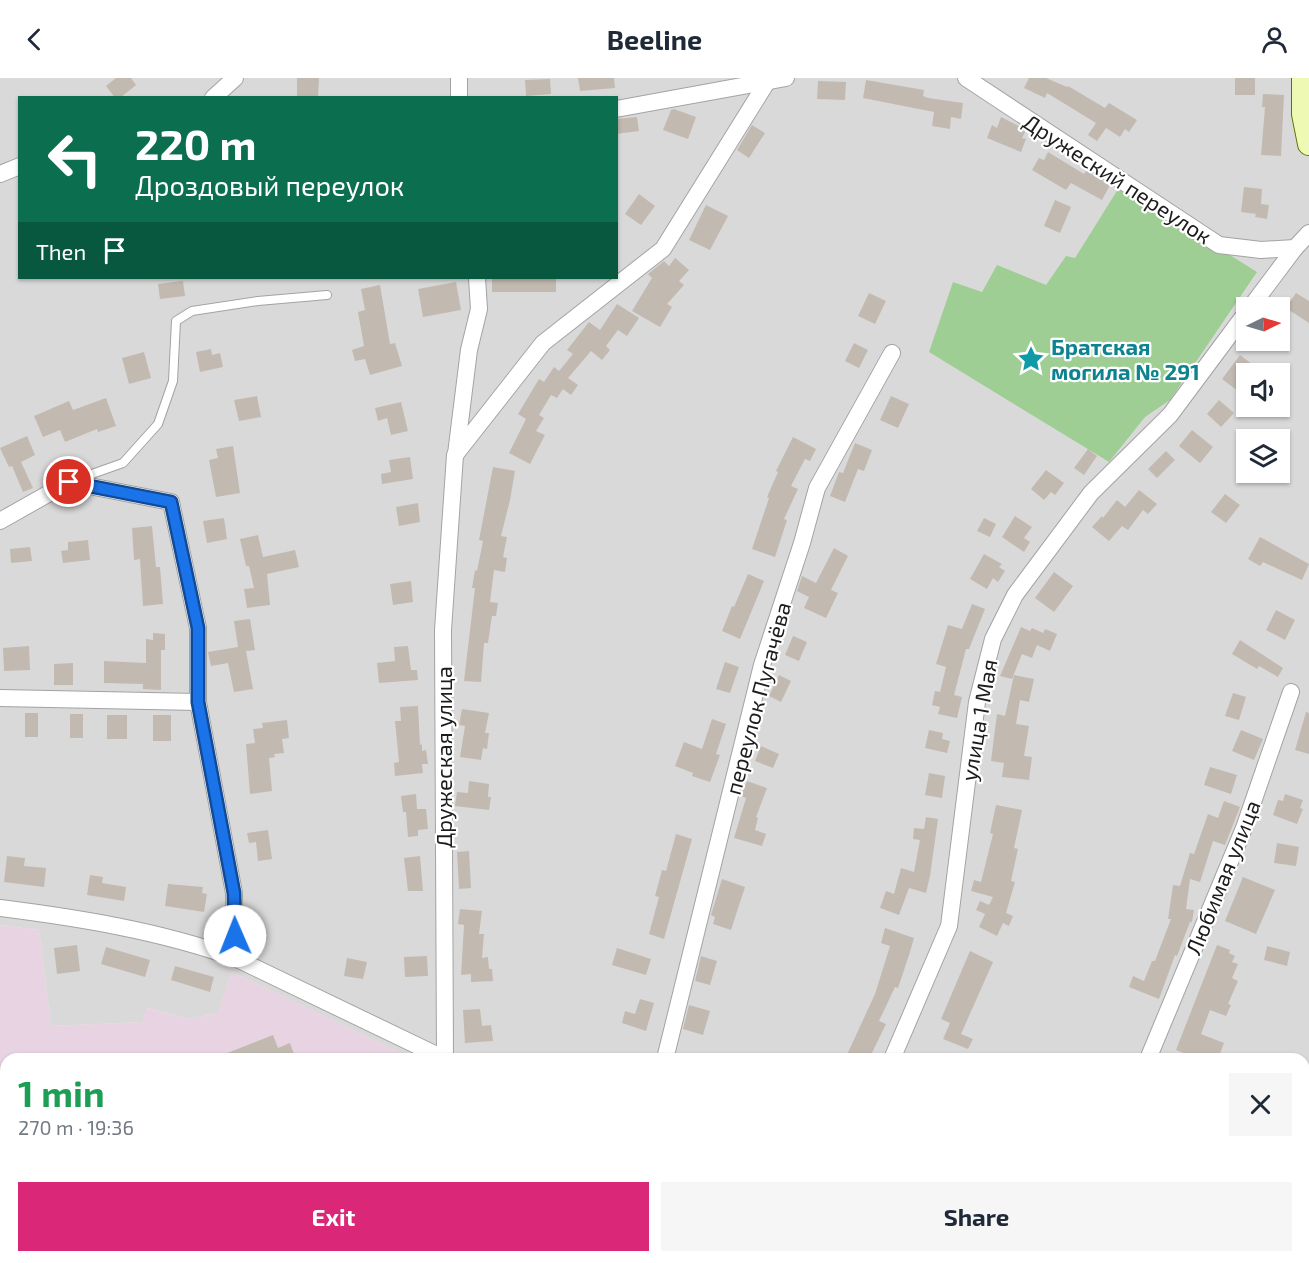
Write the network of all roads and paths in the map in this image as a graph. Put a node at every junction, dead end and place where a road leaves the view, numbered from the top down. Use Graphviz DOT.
graph roads {
  1 [pos="235,78"];
  2 [pos="459,78"];
  3 [pos="786,78"];
  4 [pos="966,78"];
  5 [pos="1303,78"];
  6 [pos="767,82"];
  7 [pos="215,96"];
  8 [pos="459,96"];
  9 [pos="618,109"];
  10 [pos="1309,144"];
  11 [pos="18,167"];
  12 [pos="0,174"];
  13 [pos="1309,233"];
  14 [pos="1294,248"];
  15 [pos="477,279"];
  16 [pos="327,295"];
  17 [pos="1258,297"];
  18 [pos="1236,326"];
  19 [pos="892,353"];
  20 [pos="455,455"];
  21 [pos="69,482"];
  22 [pos="0,521"];
  23 [pos="1291,692"];
  24 [pos="0,698"];
  25 [pos="198,702"];
  26 [pos="0,908"];
  27 [pos="235,958"];
  28 [pos="433,1053"];
  29 [pos="445,1053"];
  30 [pos="666,1053"];
  31 [pos="895,1053"];
  32 [pos="1150,1053"];
  1 -- 7 [label="street"];
  2 -- 8 [label="street"];
  3 -- 6 [label="street"];
  4 -- 14 [label="street, Дружеский переулок"];
  5 -- 10 [label="street"];
  6 -- 9 [label="street"];
  6 -- 20 [label="street"];
  11 -- 12 [label="street"];
  13 -- 14 [label="street"];
  14 -- 17 [label="street"];
  15 -- 20 [label="street, Дружеская улица"];
  16 -- 21 [label="lane"];
  18 -- 31 [label="street, улица 1 Мая"];
  19 -- 30 [label="street, переулок Пугачёва"];
  20 -- 29 [label="street, Дружеская улица"];
  21 -- 22 [label="street"];
  21 -- 25 [label="street"];
  23 -- 32 [label="street, Любимая улица"];
  24 -- 25 [label="street"];
  25 -- 27 [label="street"];
  26 -- 27 [label="street"];
  27 -- 28 [label="street"];
}
